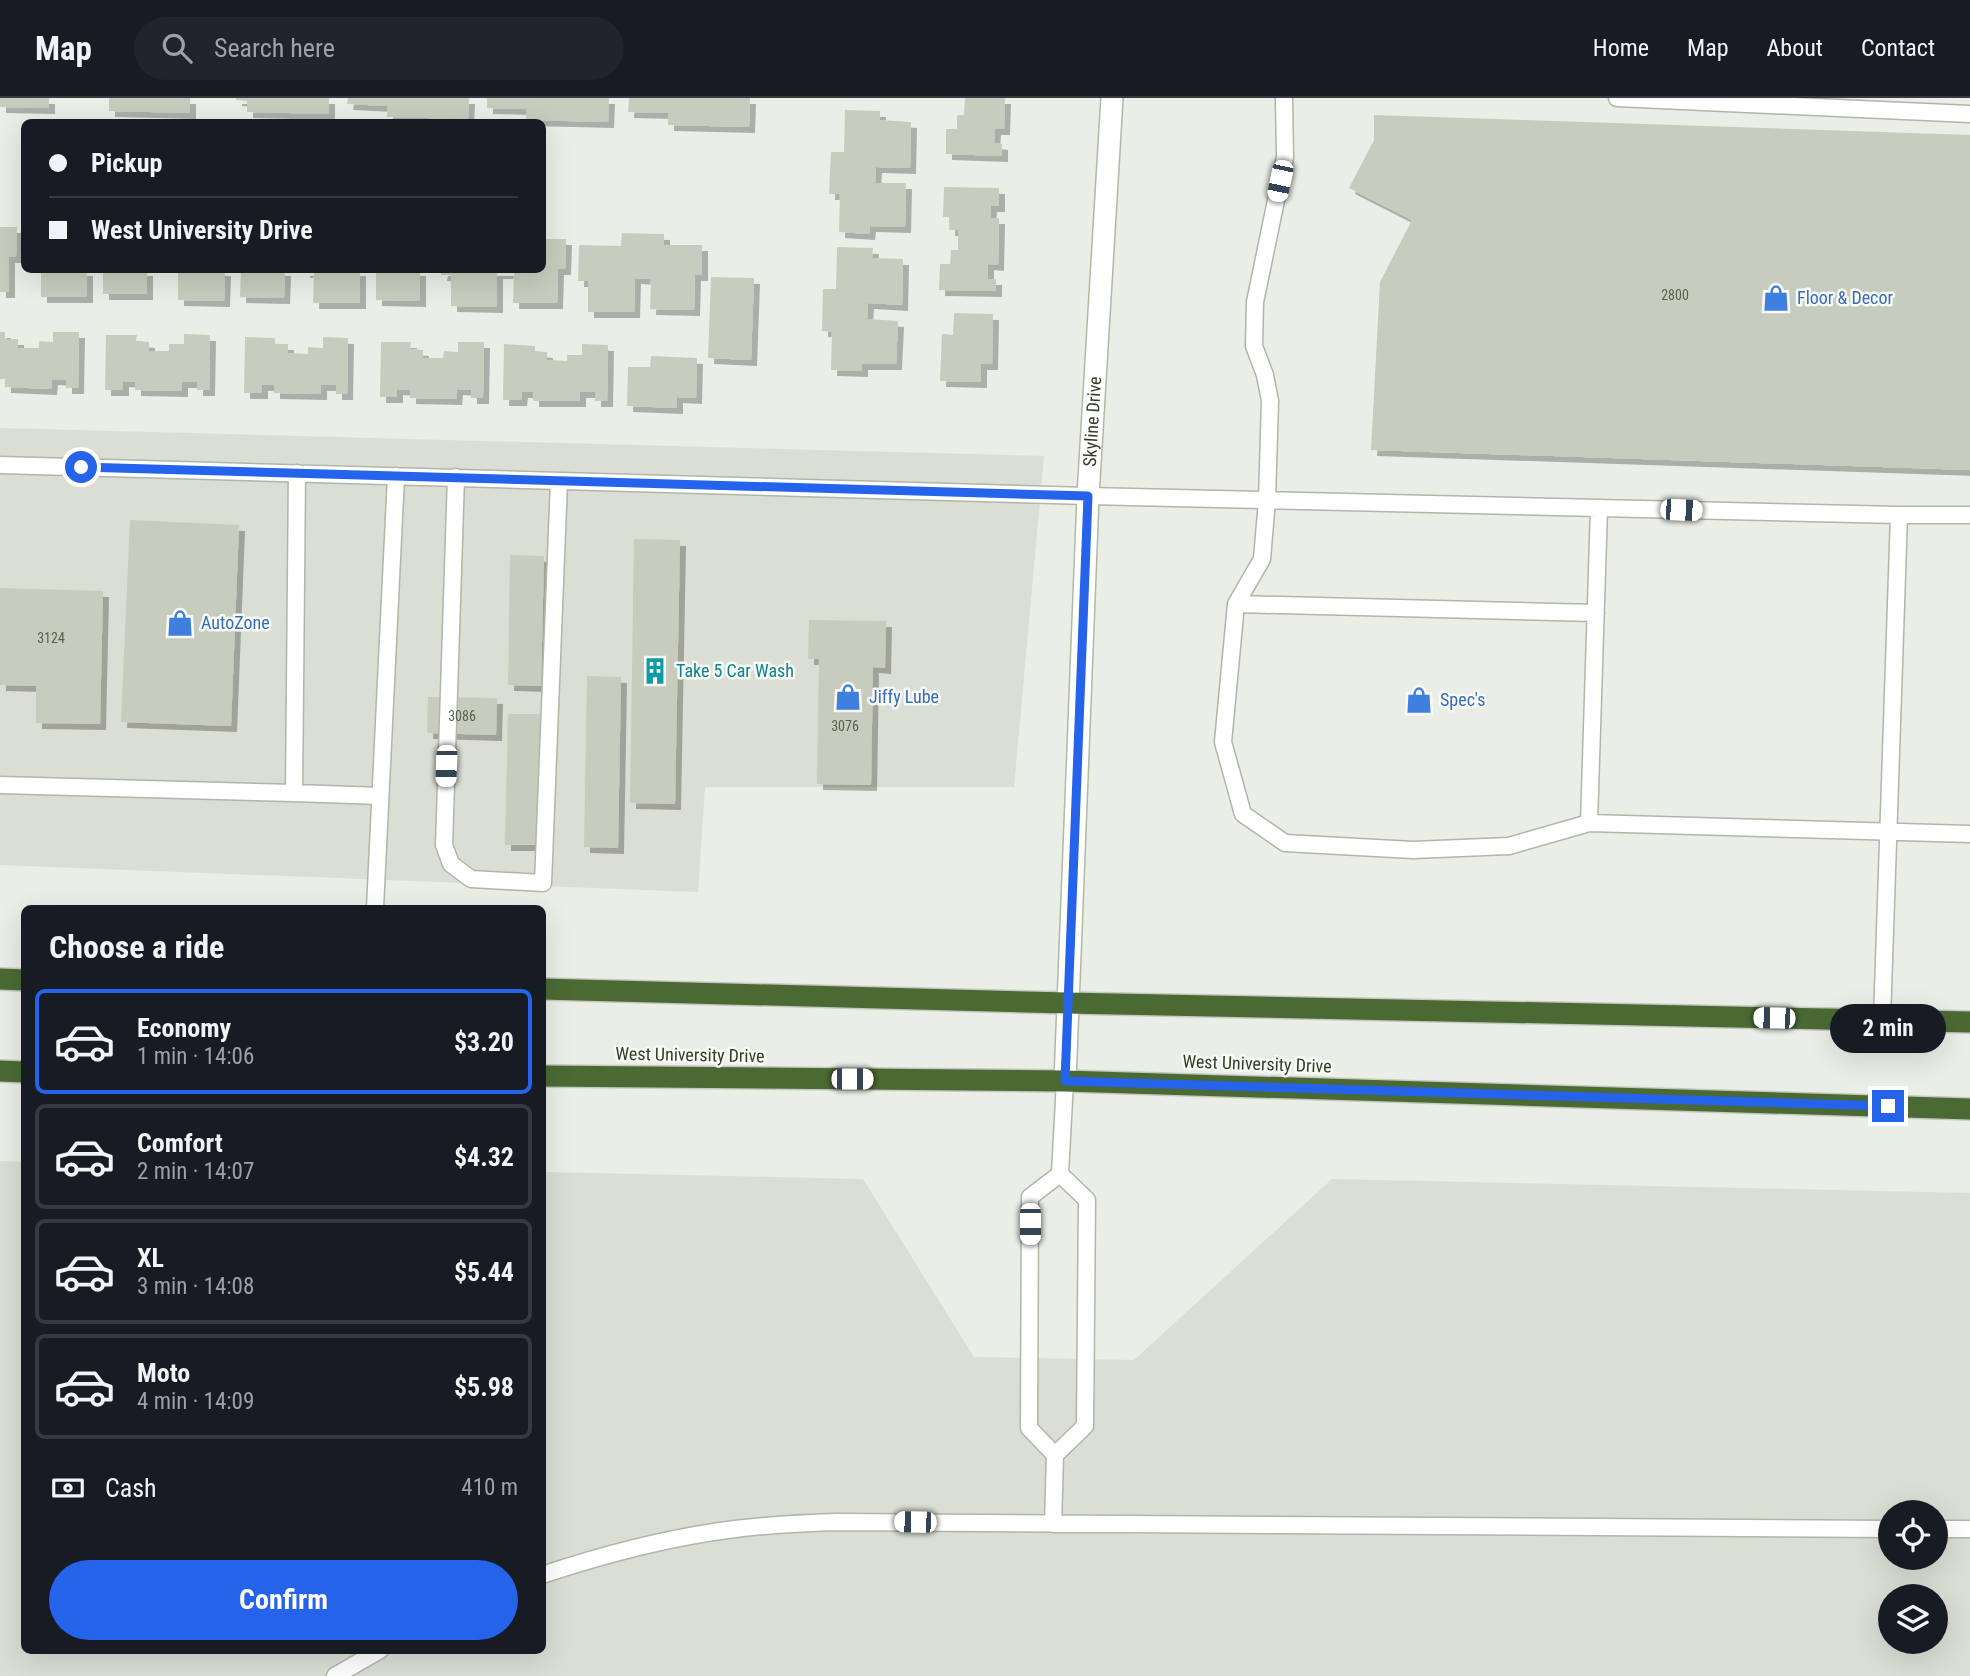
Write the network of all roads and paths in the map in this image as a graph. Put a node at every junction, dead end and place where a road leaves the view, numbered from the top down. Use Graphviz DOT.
graph roads {
  1 [pos="1112,98"];
  2 [pos="1284,98"];
  3 [pos="1617,98"];
  4 [pos="1970,114"];
  5 [pos="0,465"];
  6 [pos="297,473"];
  7 [pos="396,476"];
  8 [pos="456,477"];
  9 [pos="559,481"];
  10 [pos="1088,496"];
  11 [pos="1267,500"];
  12 [pos="1599,508"];
  13 [pos="1899,515"];
  14 [pos="1970,516"];
  15 [pos="1236,604"];
  16 [pos="1596,613"];
  17 [pos="0,785"];
  18 [pos="294,793"];
  19 [pos="380,796"];
  20 [pos="1589,823"];
  21 [pos="1889,832"];
  22 [pos="1970,834"];
  23 [pos="374,905"];
  24 [pos="0,979"];
  25 [pos="21,980"];
  26 [pos="546,989"];
  27 [pos="1068,1003"];
  28 [pos="1882,1020"];
  29 [pos="1970,1022"];
  30 [pos="0,1071"];
  31 [pos="21,1072"];
  32 [pos="546,1076"];
  33 [pos="1065,1081"];
  34 [pos="1970,1109"];
  35 [pos="1060,1174"];
  36 [pos="1055,1455"];
  37 [pos="1053,1524"];
  38 [pos="1878,1529"];
  39 [pos="1948,1529"];
  40 [pos="1970,1529"];
  41 [pos="546,1574"];
  42 [pos="373,1654"];
  43 [pos="335,1676"];
  1 -- 10 [label="street, Skyline Drive"];
  2 -- 11 [label="lane"];
  3 -- 4 [label="lane"];
  5 -- 6 [label="lane"];
  6 -- 7 [label="lane"];
  6 -- 18 [label="lane"];
  7 -- 8 [label="lane"];
  7 -- 19 [label="lane"];
  8 -- 9 [label="lane"];
  8 -- 9 [label="lane"];
  9 -- 10 [label="lane"];
  10 -- 11 [label="lane"];
  10 -- 27 [label="street, Skyline Drive"];
  11 -- 12 [label="lane"];
  11 -- 15 [label="lane"];
  12 -- 13 [label="lane"];
  12 -- 16 [label="lane"];
  13 -- 14 [label="lane"];
  13 -- 21 [label="lane"];
  15 -- 16 [label="lane"];
  15 -- 20 [label="lane"];
  16 -- 20 [label="lane"];
  17 -- 18 [label="lane"];
  18 -- 19 [label="lane"];
  19 -- 23 [label="lane"];
  20 -- 21 [label="lane"];
  21 -- 22 [label="lane"];
  21 -- 28 [label="lane"];
  24 -- 25 [label="highway"];
  26 -- 27 [label="highway"];
  27 -- 28 [label="highway"];
  27 -- 33 [label="street, Skyline Drive"];
  28 -- 29 [label="highway"];
  30 -- 31 [label="highway"];
  32 -- 33 [label="highway, West University Drive"];
  33 -- 34 [label="highway, West University Drive"];
  33 -- 35 [label="lane"];
  35 -- 36 [label="lane"];
  35 -- 36 [label="lane"];
  36 -- 37 [label="lane"];
  37 -- 38 [label="lane"];
  37 -- 41 [label="lane"];
  39 -- 40 [label="lane"];
  42 -- 43 [label="lane"];
}
